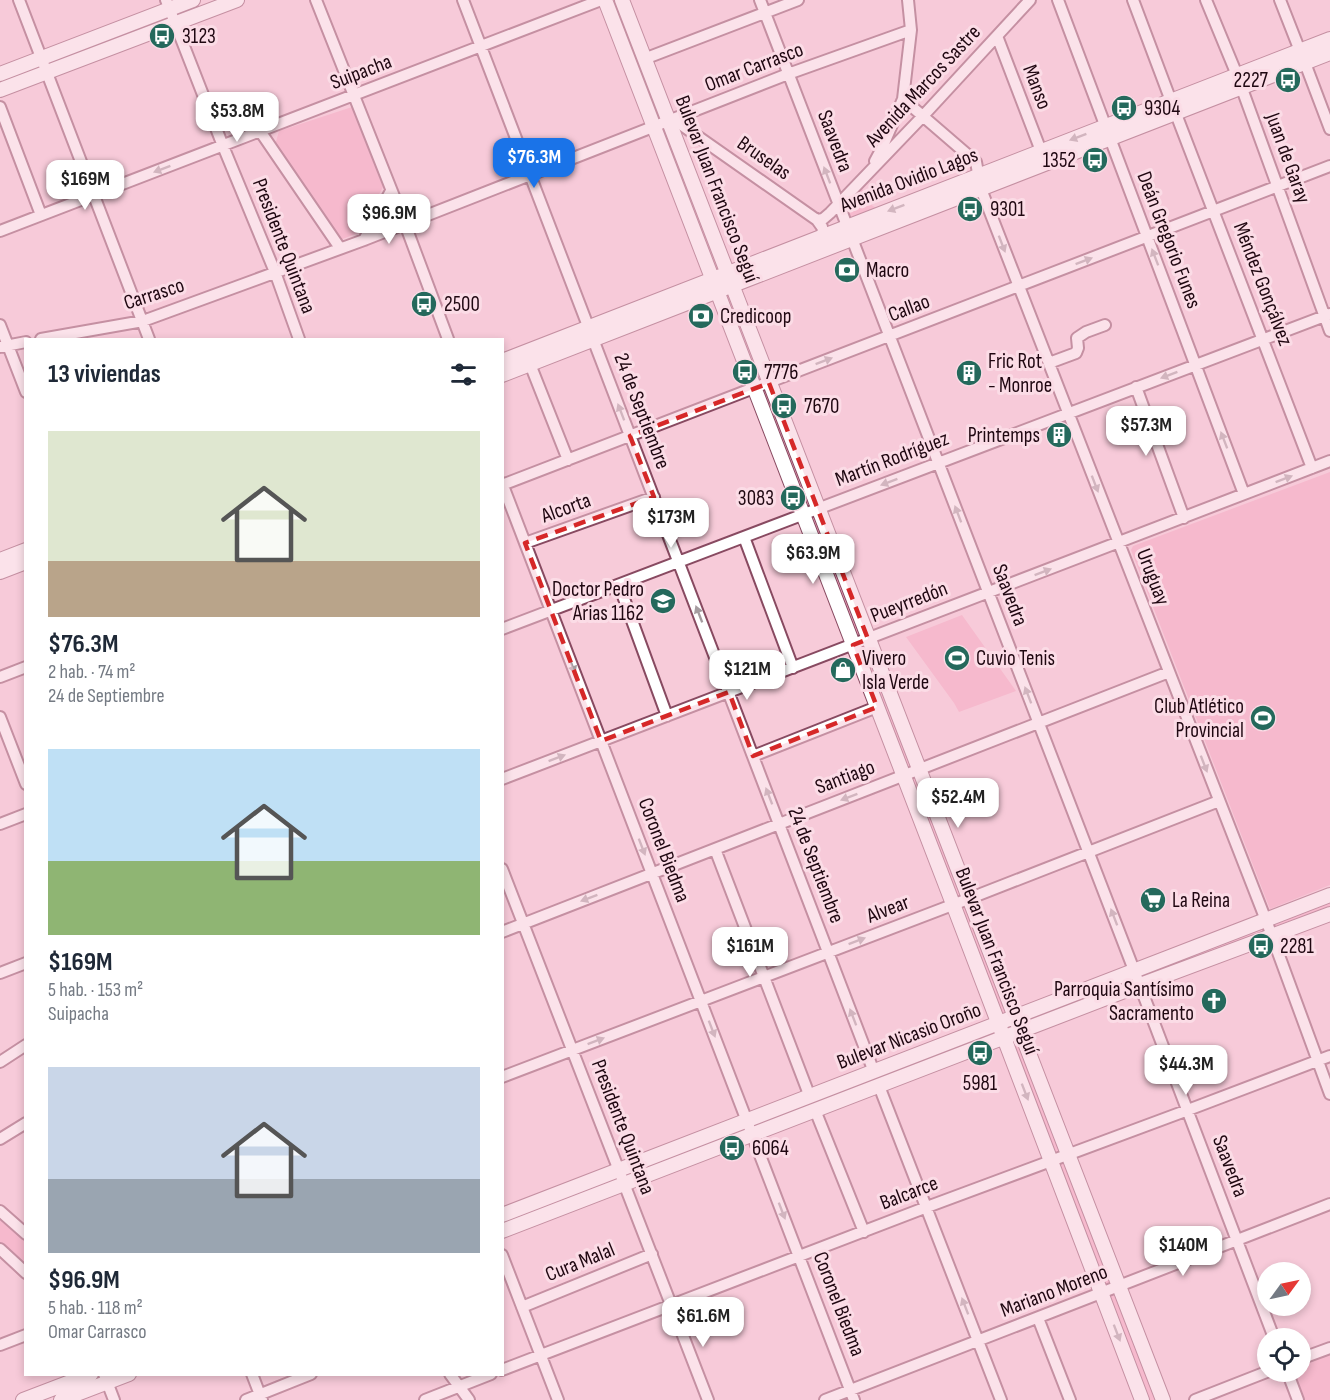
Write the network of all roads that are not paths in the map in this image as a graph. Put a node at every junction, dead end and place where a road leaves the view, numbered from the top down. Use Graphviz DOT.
graph roads {
  1 [pos="19,0"];
  2 [pos="193,0"];
  3 [pos="237,0"];
  4 [pos="316,0"];
  5 [pos="463,0"];
  6 [pos="603,0"];
  7 [pos="622,0"];
  8 [pos="760,0"];
  9 [pos="798,0"];
  10 [pos="908,0"];
  11 [pos="1030,0"];
  12 [pos="1058,0"];
  13 [pos="1133,0"];
  14 [pos="1206,0"];
  15 [pos="1280,0"];
  16 [pos="168,5"];
  17 [pos="765,13"];
  18 [pos="175,24"];
  19 [pos="911,30"];
  20 [pos="997,36"];
  21 [pos="1330,39"];
  22 [pos="481,46"];
  23 [pos="1330,53"];
  24 [pos="1302,57"];
  25 [pos="42,58"];
  26 [pos="644,59"];
  27 [pos="47,72"];
  28 [pos="0,74"];
  29 [pos="788,74"];
  30 [pos="1239,82"];
  31 [pos="0,90"];
  32 [pos="354,95"];
  33 [pos="903,99"];
  34 [pos="0,107"];
  35 [pos="1174,107"];
  36 [pos="923,116"];
  37 [pos="671,120"];
  38 [pos="653,127"];
  39 [pos="1330,129"];
  40 [pos="260,131"];
  41 [pos="1108,132"];
  42 [pos="223,146"];
  43 [pos="1041,152"];
  44 [pos="1330,166"];
  45 [pos="530,175"];
  46 [pos="865,177"];
  47 [pos="979,183"];
  48 [pos="1277,187"];
  49 [pos="391,191"];
  50 [pos="95,195"];
  51 [pos="839,204"];
  52 [pos="1214,211"];
  53 [pos="41,215"];
  54 [pos="817,220"];
  55 [pos="405,224"];
  56 [pos="0,231"];
  57 [pos="850,233"];
  58 [pos="824,236"];
  59 [pos="1147,237"];
  60 [pos="364,240"];
  61 [pos="340,248"];
  62 [pos="274,272"];
  63 [pos="729,280"];
  64 [pos="714,285"];
  65 [pos="1018,286"];
  66 [pos="1327,315"];
  67 [pos="143,321"];
  68 [pos="0,325"];
  69 [pos="1105,325"];
  70 [pos="1330,331"];
  71 [pos="591,333"];
  72 [pos="889,336"];
  73 [pos="47,338"];
  74 [pos="149,338"];
  75 [pos="299,338"];
  76 [pos="448,338"];
  77 [pos="1263,339"];
  78 [pos="24,342"];
  79 [pos="4,346"];
  80 [pos="504,360"];
  81 [pos="1049,363"];
  82 [pos="530,364"];
  83 [pos="1196,365"];
  84 [pos="504,374"];
  85 [pos="769,382"];
  86 [pos="1136,387"];
  87 [pos="24,388"];
  88 [pos="754,388"];
  89 [pos="1068,413"];
  90 [pos="630,436"];
  91 [pos="568,460"];
  92 [pos="1330,461"];
  93 [pos="938,463"];
  94 [pos="1312,468"];
  95 [pos="504,485"];
  96 [pos="504,488"];
  97 [pos="1244,494"];
  98 [pos="654,497"];
  99 [pos="818,509"];
  100 [pos="802,514"];
  101 [pos="1184,518"];
  102 [pos="744,537"];
  103 [pos="525,543"];
  104 [pos="1118,543"];
  105 [pos="24,551"];
  106 [pos="0,560"];
  107 [pos="679,562"];
  108 [pos="24,563"];
  109 [pos="0,572"];
  110 [pos="619,585"];
  111 [pos="988,593"];
  112 [pos="550,611"];
  113 [pos="504,628"];
  114 [pos="868,639"];
  115 [pos="853,645"];
  116 [pos="24,668"];
  117 [pos="793,668"];
  118 [pos="1169,672"];
  119 [pos="0,676"];
  120 [pos="729,692"];
  121 [pos="877,707"];
  122 [pos="667,716"];
  123 [pos="0,717"];
  124 [pos="1039,723"];
  125 [pos="601,741"];
  126 [pos="753,756"];
  127 [pos="919,770"];
  128 [pos="903,775"];
  129 [pos="504,778"];
  130 [pos="24,779"];
  131 [pos="1219,801"];
  132 [pos="24,815"];
  133 [pos="0,824"];
  134 [pos="780,824"];
  135 [pos="715,849"];
  136 [pos="1089,852"];
  137 [pos="652,873"];
  138 [pos="504,874"];
  139 [pos="1330,895"];
  140 [pos="968,899"];
  141 [pos="953,904"];
  142 [pos="1330,914"];
  143 [pos="1265,920"];
  144 [pos="523,923"];
  145 [pos="504,931"];
  146 [pos="1272,937"];
  147 [pos="829,952"];
  148 [pos="24,964"];
  149 [pos="1135,971"];
  150 [pos="0,973"];
  151 [pos="765,977"];
  152 [pos="1140,985"];
  153 [pos="702,1001"];
  154 [pos="1014,1018"];
  155 [pos="999,1024"];
  156 [pos="1020,1032"];
  157 [pos="1004,1038"];
  158 [pos="24,1046"];
  159 [pos="573,1050"];
  160 [pos="1330,1056"];
  161 [pos="1317,1060"];
  162 [pos="0,1062"];
  163 [pos="874,1072"];
  164 [pos="504,1076"];
  165 [pos="879,1086"];
  166 [pos="1330,1094"];
  167 [pos="810,1097"];
  168 [pos="815,1110"];
  169 [pos="1188,1110"];
  170 [pos="748,1121"];
  171 [pos="24,1124"];
  172 [pos="753,1134"];
  173 [pos="0,1139"];
  174 [pos="1068,1155"];
  175 [pos="1050,1161"];
  176 [pos="622,1177"];
  177 [pos="1330,1204"];
  178 [pos="927,1207"];
  179 [pos="0,1211"];
  180 [pos="504,1214"];
  181 [pos="504,1230"];
  182 [pos="24,1232"];
  183 [pos="864,1232"];
  184 [pos="1237,1240"];
  185 [pos="0,1249"];
  186 [pos="652,1254"];
  187 [pos="800,1256"];
  188 [pos="504,1261"];
  189 [pos="24,1271"];
  190 [pos="1119,1287"];
  191 [pos="1102,1293"];
  192 [pos="672,1305"];
  193 [pos="522,1306"];
  194 [pos="1038,1318"];
  195 [pos="1271,1328"];
  196 [pos="24,1336"];
  197 [pos="978,1341"];
  198 [pos="0,1345"];
  199 [pos="1330,1348"];
  200 [pos="1311,1355"];
  201 [pos="541,1356"];
  202 [pos="504,1369"];
  203 [pos="86,1376"];
  204 [pos="253,1376"];
  205 [pos="307,1376"];
  206 [pos="452,1376"];
  207 [pos="486,1376"];
  208 [pos="1257,1376"];
  209 [pos="114,1377"];
  210 [pos="1291,1382"];
  211 [pos="459,1386"];
  212 [pos="1226,1388"];
  213 [pos="852,1395"];
  214 [pos="261,1397"];
  215 [pos="23,1400"];
  216 [pos="61,1400"];
  217 [pos="114,1400"];
  218 [pos="246,1400"];
  219 [pos="425,1400"];
  220 [pos="469,1400"];
  221 [pos="558,1400"];
  222 [pos="708,1400"];
  223 [pos="825,1400"];
  224 [pos="1001,1400"];
  225 [pos="1070,1400"];
  226 [pos="1142,1400"];
  227 [pos="1163,1400"];
  228 [pos="1195,1400"];
  229 [pos="1231,1400"];
  230 [pos="1298,1400"];
  1 -- 25 [label="street"];
  2 -- 16 [label="main road"];
  3 -- 18 [label="main road"];
  4 -- 32 [label="street"];
  5 -- 22 [label="street, 24 de Septiembre"];
  6 -- 22 [label="street, Suipacha"];
  6 -- 38 [label="main road, Bulevar Juan Francisco Seguí"];
  7 -- 26 [label="main road, Bulevar Juan Francisco Seguí"];
  8 -- 17 [label="street, Saavedra"];
  9 -- 17 [label="street"];
  10 -- 19 [label="street"];
  11 -- 20 [label="street, Avenida Marcos Sastre"];
  12 -- 41 [label="street, Deán Gregorio Funes"];
  13 -- 35 [label="street, Méndez Gonçálvez"];
  14 -- 30 [label="street, Juan de Garay"];
  15 -- 24 [label="street"];
  16 -- 18 [label="street, Presidente Quintana"];
  16 -- 25 [label="main road"];
  17 -- 26 [label="street"];
  17 -- 29 [label="street, Saavedra"];
  18 -- 27 [label="main road"];
  18 -- 42 [label="street, Presidente Quintana"];
  19 -- 29 [label="street, Omar Carrasco"];
  19 -- 33 [label="street"];
  20 -- 36 [label="street, Avenida Marcos Sastre"];
  20 -- 43 [label="street, Manso"];
  21 -- 24 [label="main road, Avenida Ovidio Lagos"];
  22 -- 32 [label="street, Suipacha"];
  22 -- 45 [label="street, 24 de Septiembre"];
  23 -- 24 [label="main road, Avenida Ovidio Lagos"];
  24 -- 30 [label="main road, Avenida Ovidio Lagos"];
  24 -- 39 [label="street"];
  25 -- 27 [label="street"];
  25 -- 28 [label="main road"];
  26 -- 37 [label="main road, Bulevar Juan Francisco Seguí"];
  27 -- 31 [label="main road"];
  27 -- 50 [label="street"];
  29 -- 37 [label="street, Omar Carrasco"];
  51 -- 29 [label="street, Saavedra, one-way"];
  30 -- 35 [label="main road, Avenida Ovidio Lagos"];
  30 -- 48 [label="street, Juan de Garay"];
  32 -- 40 [label="street, Suipacha"];
  32 -- 49 [label="street"];
  33 -- 36 [label="street, Uruguay"];
  33 -- 46 [label="street"];
  34 -- 53 [label="street"];
  35 -- 41 [label="main road, Avenida Ovidio Lagos"];
  35 -- 52 [label="street, Méndez Gonçálvez"];
  36 -- 46 [label="street, Avenida Marcos Sastre"];
  36 -- 47 [label="street, Uruguay"];
  37 -- 38 [label="street, Omar Carrasco"];
  37 -- 54 [label="street, Bruselas"];
  37 -- 63 [label="main road, Bulevar Juan Francisco Seguí"];
  38 -- 45 [label="street, Omar Carrasco"];
  38 -- 64 [label="main road, Bulevar Juan Francisco Seguí"];
  40 -- 42 [label="street, Suipacha"];
  40 -- 61 [label="street"];
  41 -- 43 [label="main road, Avenida Ovidio Lagos, one-way"];
  41 -- 47 [label="main road, Avenida Ovidio Lagos"];
  41 -- 59 [label="street, Deán Gregorio Funes"];
  42 -- 50 [label="street, Suipacha, one-way"];
  42 -- 62 [label="street, Presidente Quintana"];
  43 -- 47 [label="main road, Avenida Ovidio Lagos"];
  44 -- 48 [label="street, Callao"];
  45 -- 55 [label="street, Omar Carrasco"];
  45 -- 71 [label="street, 24 de Septiembre"];
  46 -- 51 [label="street, Avenida Marcos Sastre"];
  47 -- 57 [label="main road, Avenida Ovidio Lagos"];
  47 -- 65 [label="street, Uruguay, one-way"];
  48 -- 52 [label="street, Callao"];
  48 -- 66 [label="street, Juan de Garay"];
  49 -- 55 [label="street"];
  49 -- 60 [label="street"];
  50 -- 53 [label="street, Suipacha"];
  50 -- 67 [label="street"];
  51 -- 54 [label="street, Avenida Marcos Sastre"];
  51 -- 57 [label="street, Saavedra"];
  52 -- 59 [label="street, Callao"];
  52 -- 77 [label="street, Méndez Gonçálvez"];
  53 -- 56 [label="street, Suipacha"];
  54 -- 58 [label="street"];
  55 -- 60 [label="street, Omar Carrasco"];
  55 -- 76 [label="street"];
  57 -- 58 [label="main road, Avenida Ovidio Lagos"];
  57 -- 63 [label="main road, Avenida Ovidio Lagos"];
  57 -- 72 [label="street, Saavedra"];
  58 -- 63 [label="main road, Avenida Ovidio Lagos"];
  65 -- 59 [label="street, Callao, one-way"];
  83 -- 59 [label="street, Deán Gregorio Funes, one-way"];
  60 -- 61 [label="street, Omar Carrasco"];
  61 -- 62 [label="street, Omar Carrasco"];
  62 -- 67 [label="street, Carrasco"];
  62 -- 75 [label="street, Presidente Quintana"];
  63 -- 64 [label="main road, Avenida Ovidio Lagos"];
  63 -- 85 [label="main road, Bulevar Juan Francisco Seguí"];
  64 -- 71 [label="main road, Avenida Ovidio Lagos"];
  64 -- 88 [label="main road, Bulevar Juan Francisco Seguí"];
  65 -- 72 [label="street, Callao"];
  65 -- 81 [label="street, Uruguay"];
  66 -- 70 [label="street, Juan de Garay"];
  66 -- 77 [label="street, Martín Rodríguez"];
  67 -- 73 [label="street, Carrasco"];
  67 -- 74 [label="street"];
  68 -- 79 [label="street"];
  69 -- 81 [label="street"];
  71 -- 80 [label="main road, Avenida Ovidio Lagos"];
  71 -- 82 [label="main road, Avenida Ovidio Lagos"];
  90 -- 71 [label="street, 24 de Septiembre, one-way"];
  85 -- 72 [label="street, Callao, one-way"];
  72 -- 93 [label="street, Saavedra"];
  77 -- 83 [label="street, Martín Rodríguez"];
  77 -- 94 [label="street, Méndez Gonçálvez"];
  78 -- 79 [label="street"];
  79 -- 87 [label="street"];
  81 -- 89 [label="street, Uruguay"];
  82 -- 84 [label="main road, Avenida Ovidio Lagos"];
  82 -- 91 [label="street"];
  83 -- 86 [label="street, Martín Rodríguez, one-way"];
  97 -- 83 [label="street, Deán Gregorio Funes, one-way"];
  85 -- 88 [label="street, Callao"];
  85 -- 99 [label="main road, Bulevar Juan Francisco Seguí"];
  86 -- 89 [label="street, Martín Rodríguez"];
  86 -- 101 [label="street"];
  88 -- 90 [label="street, Callao"];
  88 -- 100 [label="main road, Bulevar Juan Francisco Seguí"];
  89 -- 93 [label="street, Martín Rodríguez"];
  89 -- 104 [label="street, Uruguay, one-way"];
  90 -- 91 [label="street, Callao"];
  90 -- 98 [label="street, 24 de Septiembre"];
  91 -- 95 [label="street, Callao"];
  92 -- 94 [label="street, Pueyrredón"];
  93 -- 99 [label="street, Martín Rodríguez, one-way"];
  111 -- 93 [label="street, Saavedra, one-way"];
  97 -- 94 [label="street, Pueyrredón, one-way"];
  96 -- 103 [label="street, Coronel Biedma"];
  97 -- 101 [label="street, Pueyrredón"];
  98 -- 103 [label="street, Alcorta"];
  98 -- 107 [label="street, 24 de Septiembre"];
  99 -- 100 [label="street, Martín Rodríguez"];
  99 -- 114 [label="main road, Bulevar Juan Francisco Seguí"];
  100 -- 102 [label="street, Martín Rodríguez"];
  100 -- 115 [label="main road, Bulevar Juan Francisco Seguí"];
  101 -- 104 [label="street, Pueyrredón"];
  102 -- 107 [label="street, Martín Rodríguez"];
  102 -- 117 [label="street"];
  103 -- 112 [label="street, Coronel Biedma"];
  111 -- 104 [label="street, Pueyrredón, one-way"];
  104 -- 118 [label="street, Uruguay"];
  105 -- 106 [label="main road"];
  107 -- 110 [label="street, Martín Rodríguez"];
  120 -- 107 [label="street, 24 de Septiembre, one-way"];
  108 -- 109 [label="main road"];
  110 -- 112 [label="street, Martín Rodríguez"];
  110 -- 122 [label="street"];
  111 -- 114 [label="street, Pueyrredón"];
  124 -- 111 [label="street, Saavedra, one-way"];
  112 -- 113 [label="street, Martín Rodríguez"];
  112 -- 125 [label="street, Coronel Biedma, one-way"];
  114 -- 115 [label="street, Pueyrredón"];
  114 -- 127 [label="main road, Bulevar Juan Francisco Seguí"];
  115 -- 117 [label="street, Pueyrredón"];
  115 -- 121 [label="main road, Bulevar Juan Francisco Seguí"];
  116 -- 119 [label="street"];
  117 -- 120 [label="street, Pueyrredón"];
  118 -- 124 [label="street, Santiago"];
  118 -- 131 [label="street, Uruguay, one-way"];
  120 -- 122 [label="street, Pueyrredón"];
  120 -- 126 [label="street, 24 de Septiembre"];
  121 -- 126 [label="street"];
  121 -- 128 [label="main road, Bulevar Juan Francisco Seguí"];
  122 -- 125 [label="street, Pueyrredón"];
  123 -- 130 [label="street"];
  124 -- 127 [label="street, Santiago"];
  124 -- 136 [label="street, Saavedra"];
  129 -- 125 [label="street, Pueyrredón, one-way"];
  125 -- 137 [label="street, Coronel Biedma, one-way"];
  134 -- 126 [label="street, 24 de Septiembre, one-way"];
  127 -- 128 [label="street, Santiago"];
  127 -- 140 [label="main road, Bulevar Juan Francisco Seguí"];
  128 -- 134 [label="street, Santiago, one-way"];
  128 -- 141 [label="main road, Bulevar Juan Francisco Seguí"];
  131 -- 136 [label="street, Alvear"];
  131 -- 143 [label="street, Uruguay"];
  132 -- 133 [label="street"];
  134 -- 135 [label="street, Santiago"];
  134 -- 147 [label="street, 24 de Septiembre"];
  135 -- 137 [label="street, Santiago"];
  135 -- 151 [label="street"];
  136 -- 140 [label="street, Alvear"];
  149 -- 136 [label="street, Saavedra, one-way"];
  137 -- 144 [label="street, Santiago, one-way"];
  137 -- 153 [label="street, Coronel Biedma"];
  138 -- 144 [label="street, Presidente Quintana"];
  139 -- 143 [label="main road, Bulevar Nicasio Oroño"];
  140 -- 141 [label="street, Alvear"];
  140 -- 154 [label="main road, Bulevar Juan Francisco Seguí"];
  147 -- 141 [label="street, Alvear, one-way"];
  141 -- 155 [label="main road, Bulevar Juan Francisco Seguí"];
  142 -- 146 [label="main road, Bulevar Nicasio Oroño"];
  143 -- 146 [label="street, Uruguay"];
  143 -- 149 [label="main road, Bulevar Nicasio Oroño"];
  144 -- 145 [label="street, Santiago"];
  144 -- 159 [label="street, Presidente Quintana"];
  146 -- 152 [label="main road, Bulevar Nicasio Oroño"];
  146 -- 161 [label="street, Uruguay"];
  147 -- 151 [label="street, Alvear"];
  163 -- 147 [label="street, 24 de Septiembre, one-way"];
  148 -- 150 [label="street"];
  149 -- 152 [label="street, Saavedra"];
  149 -- 154 [label="main road, Bulevar Nicasio Oroño"];
  151 -- 153 [label="street, Alvear"];
  151 -- 167 [label="street"];
  152 -- 156 [label="main road, Bulevar Nicasio Oroño"];
  152 -- 169 [label="street, Saavedra"];
  159 -- 153 [label="street, Alvear, one-way"];
  153 -- 170 [label="street, Coronel Biedma, one-way"];
  154 -- 155 [label="main road, Bulevar Nicasio Oroño"];
  154 -- 156 [label="main road, Bulevar Juan Francisco Seguí"];
  155 -- 157 [label="main road, Bulevar Juan Francisco Seguí"];
  155 -- 163 [label="main road, Bulevar Nicasio Oroño"];
  156 -- 157 [label="main road, Bulevar Nicasio Oroño"];
  156 -- 174 [label="main road, Bulevar Juan Francisco Seguí"];
  157 -- 165 [label="main road, Bulevar Nicasio Oroño"];
  157 -- 175 [label="main road, Bulevar Juan Francisco Seguí, one-way"];
  158 -- 162 [label="street"];
  159 -- 164 [label="street, Alvear"];
  159 -- 176 [label="street, Presidente Quintana"];
  160 -- 161 [label="street, Balcarce"];
  161 -- 166 [label="street, Uruguay"];
  161 -- 169 [label="street, Balcarce"];
  163 -- 167 [label="main road, Bulevar Nicasio Oroño"];
  165 -- 168 [label="main road, Bulevar Nicasio Oroño"];
  165 -- 178 [label="street"];
  167 -- 170 [label="main road, Bulevar Nicasio Oroño"];
  168 -- 172 [label="main road, Bulevar Nicasio Oroño"];
  168 -- 183 [label="street"];
  169 -- 174 [label="street, Balcarce"];
  169 -- 184 [label="street, Saavedra"];
  170 -- 172 [label="street, Coronel Biedma"];
  170 -- 176 [label="main road, Bulevar Nicasio Oroño"];
  171 -- 173 [label="street"];
  172 -- 176 [label="main road, Bulevar Nicasio Oroño"];
  172 -- 187 [label="street, Coronel Biedma, one-way"];
  174 -- 175 [label="street, Balcarce"];
  174 -- 190 [label="main road, Bulevar Juan Francisco Seguí"];
  175 -- 178 [label="street, Balcarce"];
  175 -- 191 [label="main road, Bulevar Juan Francisco Seguí"];
  176 -- 180 [label="main road, Bulevar Nicasio Oroño"];
  176 -- 181 [label="main road, Bulevar Nicasio Oroño"];
  176 -- 186 [label="street, Presidente Quintana"];
  177 -- 184 [label="street, Mariano Moreno"];
  178 -- 183 [label="street, Balcarce"];
  197 -- 178 [label="street, one-way"];
  179 -- 182 [label="street"];
  183 -- 187 [label="street, Balcarce"];
  184 -- 190 [label="street, Mariano Moreno"];
  184 -- 195 [label="street, Saavedra"];
  185 -- 189 [label="street"];
  186 -- 192 [label="street, Presidente Quintana"];
  186 -- 193 [label="street, Cura Malal"];
  187 -- 192 [label="street, Balcarce"];
  187 -- 213 [label="street, Coronel Biedma"];
  188 -- 193 [label="street"];
  190 -- 191 [label="street, Mariano Moreno"];
  190 -- 227 [label="main road, Bulevar Juan Francisco Seguí"];
  191 -- 194 [label="street, Mariano Moreno"];
  191 -- 226 [label="main road, Bulevar Juan Francisco Seguí, one-way"];
  192 -- 201 [label="street, Balcarce"];
  192 -- 222 [label="street, Presidente Quintana"];
  193 -- 201 [label="street"];
  194 -- 197 [label="street, Mariano Moreno"];
  194 -- 225 [label="street"];
  196 -- 198 [label="street"];
  197 -- 213 [label="street, Mariano Moreno"];
  197 -- 224 [label="street"];
  199 -- 200 [label="street"];
  201 -- 202 [label="street, Balcarce"];
  201 -- 221 [label="street"];
  203 -- 215 [label="main road"];
  204 -- 214 [label="street"];
  205 -- 214 [label="street"];
  206 -- 211 [label="street"];
  207 -- 211 [label="street"];
  208 -- 212 [label="street"];
  209 -- 216 [label="main road"];
  209 -- 217 [label="street"];
  210 -- 230 [label="street"];
  211 -- 219 [label="street"];
  211 -- 220 [label="street"];
  212 -- 228 [label="street"];
  212 -- 229 [label="street"];
  213 -- 223 [label="street, Mariano Moreno"];
  214 -- 218 [label="street"];
}
